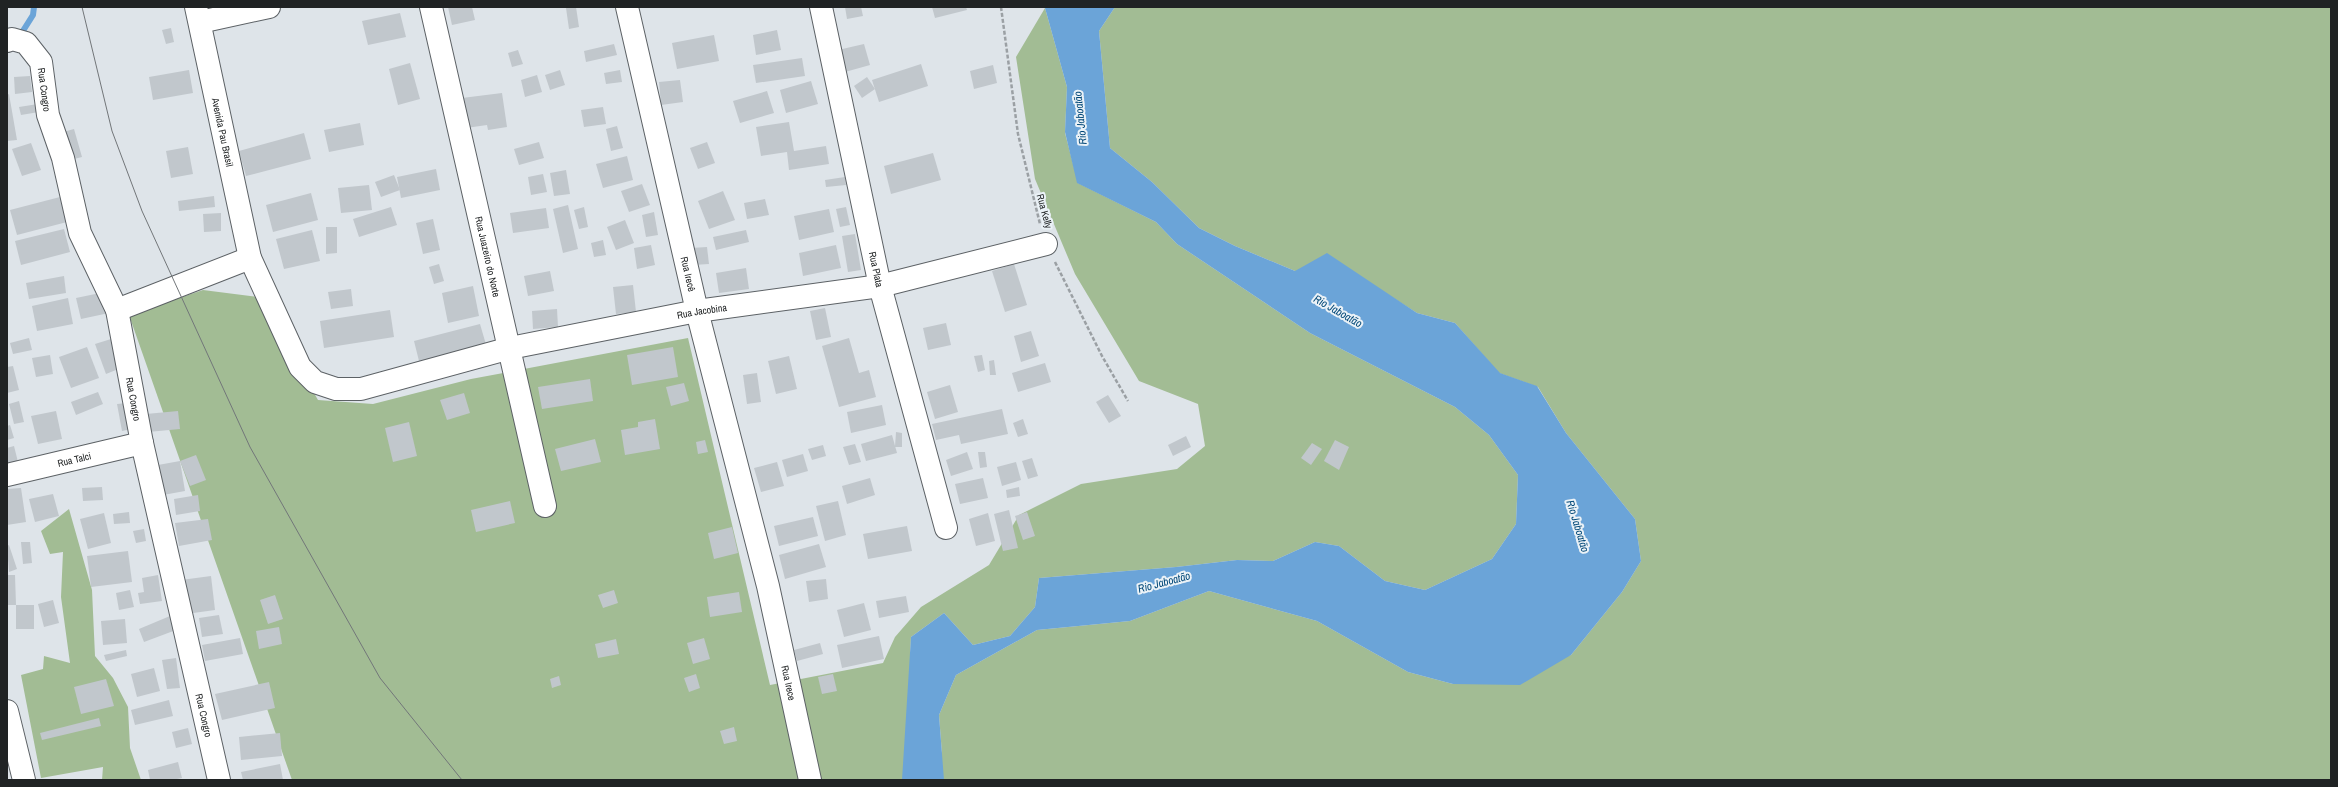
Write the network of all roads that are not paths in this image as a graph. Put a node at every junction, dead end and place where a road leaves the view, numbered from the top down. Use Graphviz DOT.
graph roads {
  1 [pos="269,7"];
  2 [pos="430,7"];
  3 [pos="627,7"];
  4 [pos="821,7"];
  5 [pos="198,15"];
  6 [pos="9,40"];
  7 [pos="1046,244"];
  8 [pos="250,258"];
  9 [pos="880,286"];
  10 [pos="118,310"];
  11 [pos="697,311"];
  12 [pos="510,348"];
  13 [pos="361,389"];
  14 [pos="142,443"];
  15 [pos="7,474"];
  16 [pos="545,506"];
  17 [pos="946,528"];
  18 [pos="768,586"];
  19 [pos="7,711"];
  20 [pos="24,780"];
  21 [pos="219,780"];
  22 [pos="810,780"];
  1 -- 5 [label="street"];
  2 -- 12 [label="street, Rua Juazeiro do Norte"];
  3 -- 11 [label="street, Rua Irecê"];
  4 -- 9 [label="street, Rua Plata"];
  5 -- 8 [label="street, Avenida Pau Brasil"];
  6 -- 10 [label="street, Rua Congro"];
  7 -- 9 [label="street, Rua Jacobina"];
  8 -- 10 [label="street"];
  8 -- 13 [label="street, Avenida Pau Brasil"];
  9 -- 11 [label="street, Rua Jacobina"];
  9 -- 17 [label="street, Rua Plata"];
  10 -- 14 [label="street, Rua Congro"];
  11 -- 12 [label="street, Rua Jacobina"];
  11 -- 18 [label="street, Rua Irecê"];
  12 -- 13 [label="street, Rua Jacobina"];
  12 -- 16 [label="street, Rua Juazeiro do Norte"];
  14 -- 15 [label="street, Rua Talci"];
  14 -- 21 [label="street, Rua Congro"];
  18 -- 22 [label="street, Rua Irece"];
  19 -- 20 [label="street"];
}
